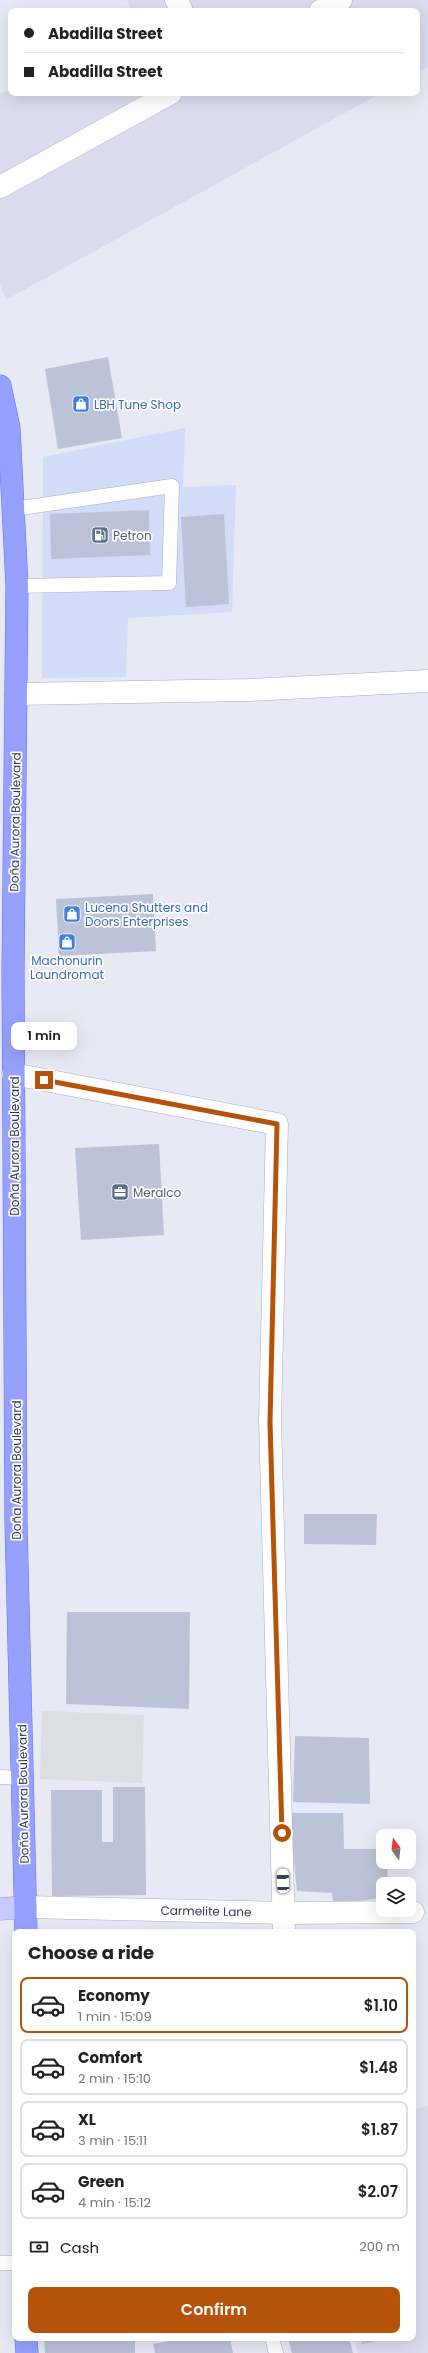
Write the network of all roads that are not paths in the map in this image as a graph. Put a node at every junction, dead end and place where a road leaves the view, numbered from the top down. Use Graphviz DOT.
graph roads {
  1 [pos="340,0"];
  2 [pos="325,8"];
  3 [pos="166,96"];
  4 [pos="0,187"];
  5 [pos="0,386"];
  6 [pos="14,509"];
  7 [pos="17,586"];
  8 [pos="428,681"];
  9 [pos="16,694"];
  10 [pos="14,1074"];
  11 [pos="7,1152"];
  12 [pos="0,1777"];
  13 [pos="23,1778"];
  14 [pos="26,1907"];
  15 [pos="0,1909"];
  16 [pos="376,1915"];
  17 [pos="284,1922"];
  18 [pos="26,1929"];
  19 [pos="12,2262"];
  20 [pos="0,2263"];
  21 [pos="26,2341"];
  22 [pos="273,2341"];
  23 [pos="27,2353"];
  24 [pos="276,2353"];
  1 -- 2 [label="street"];
  3 -- 4 [label="street"];
  5 -- 6 [label="main road, Doña Aurora Boulevard"];
  6 -- 7 [label="main road, Doña Aurora Boulevard"];
  6 -- 7 [label="lane"];
  7 -- 9 [label="main road, Doña Aurora Boulevard"];
  8 -- 9 [label="street"];
  9 -- 10 [label="main road, Doña Aurora Boulevard"];
  10 -- 11 [label="main road, Doña Aurora Boulevard"];
  10 -- 17 [label="street"];
  11 -- 13 [label="main road, Doña Aurora Boulevard"];
  12 -- 13 [label="lane"];
  13 -- 14 [label="main road, Doña Aurora Boulevard"];
  14 -- 15 [label="street, Carmelite Lane"];
  14 -- 17 [label="street, Carmelite Lane"];
  14 -- 18 [label="main road, Doña Aurora Boulevard"];
  16 -- 17 [label="street, Carmelite Lane"];
  19 -- 20 [label="lane"];
  21 -- 23 [label="main road"];
  22 -- 24 [label="lane"];
}
